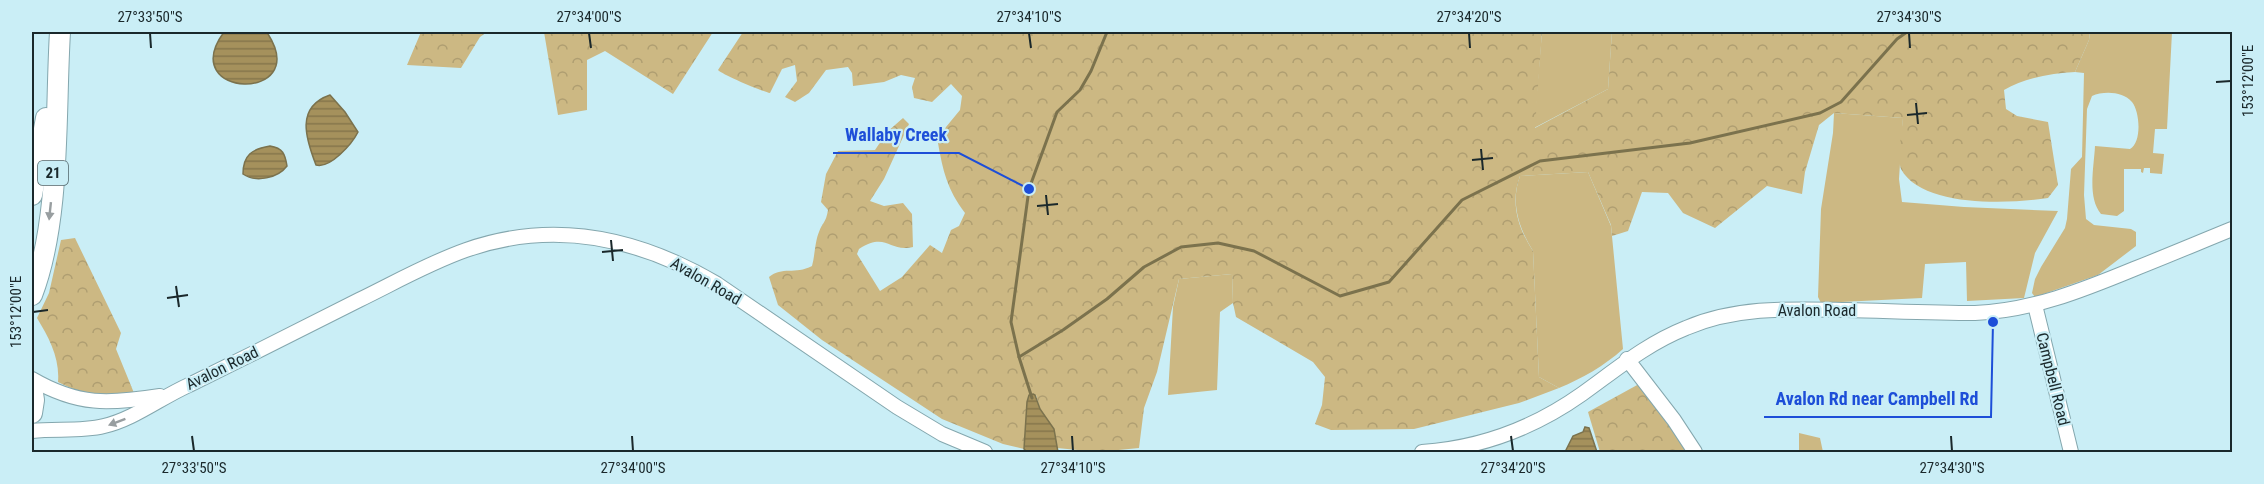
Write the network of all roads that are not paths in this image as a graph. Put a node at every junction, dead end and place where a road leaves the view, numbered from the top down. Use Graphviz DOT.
graph roads {
  1 [pos="59,40"];
  2 [pos="32,195"];
  3 [pos="2232,229"];
  4 [pos="32,296"];
  5 [pos="2035,305"];
  6 [pos="1629,363"];
  7 [pos="32,379"];
  8 [pos="32,387"];
  9 [pos="168,394"];
  10 [pos="32,413"];
  11 [pos="32,431"];
  12 [pos="985,453"];
  13 [pos="1422,453"];
  14 [pos="1695,453"];
  15 [pos="2072,453"];
  1 -- 2 [label="highway, 21"];
  1 -- 4 [label="highway, 21, one-way"];
  3 -- 5 [label="street, Avalon Road"];
  5 -- 6 [label="street, Avalon Road"];
  5 -- 15 [label="street, Campbell Road"];
  6 -- 13 [label="street, Avalon Road"];
  6 -- 14 [label="street"];
  7 -- 9 [label="street, Avalon Road"];
  8 -- 10 [label="highway"];
  9 -- 11 [label="street, Avalon Road, one-way"];
  9 -- 12 [label="street, Avalon Road"];
}
